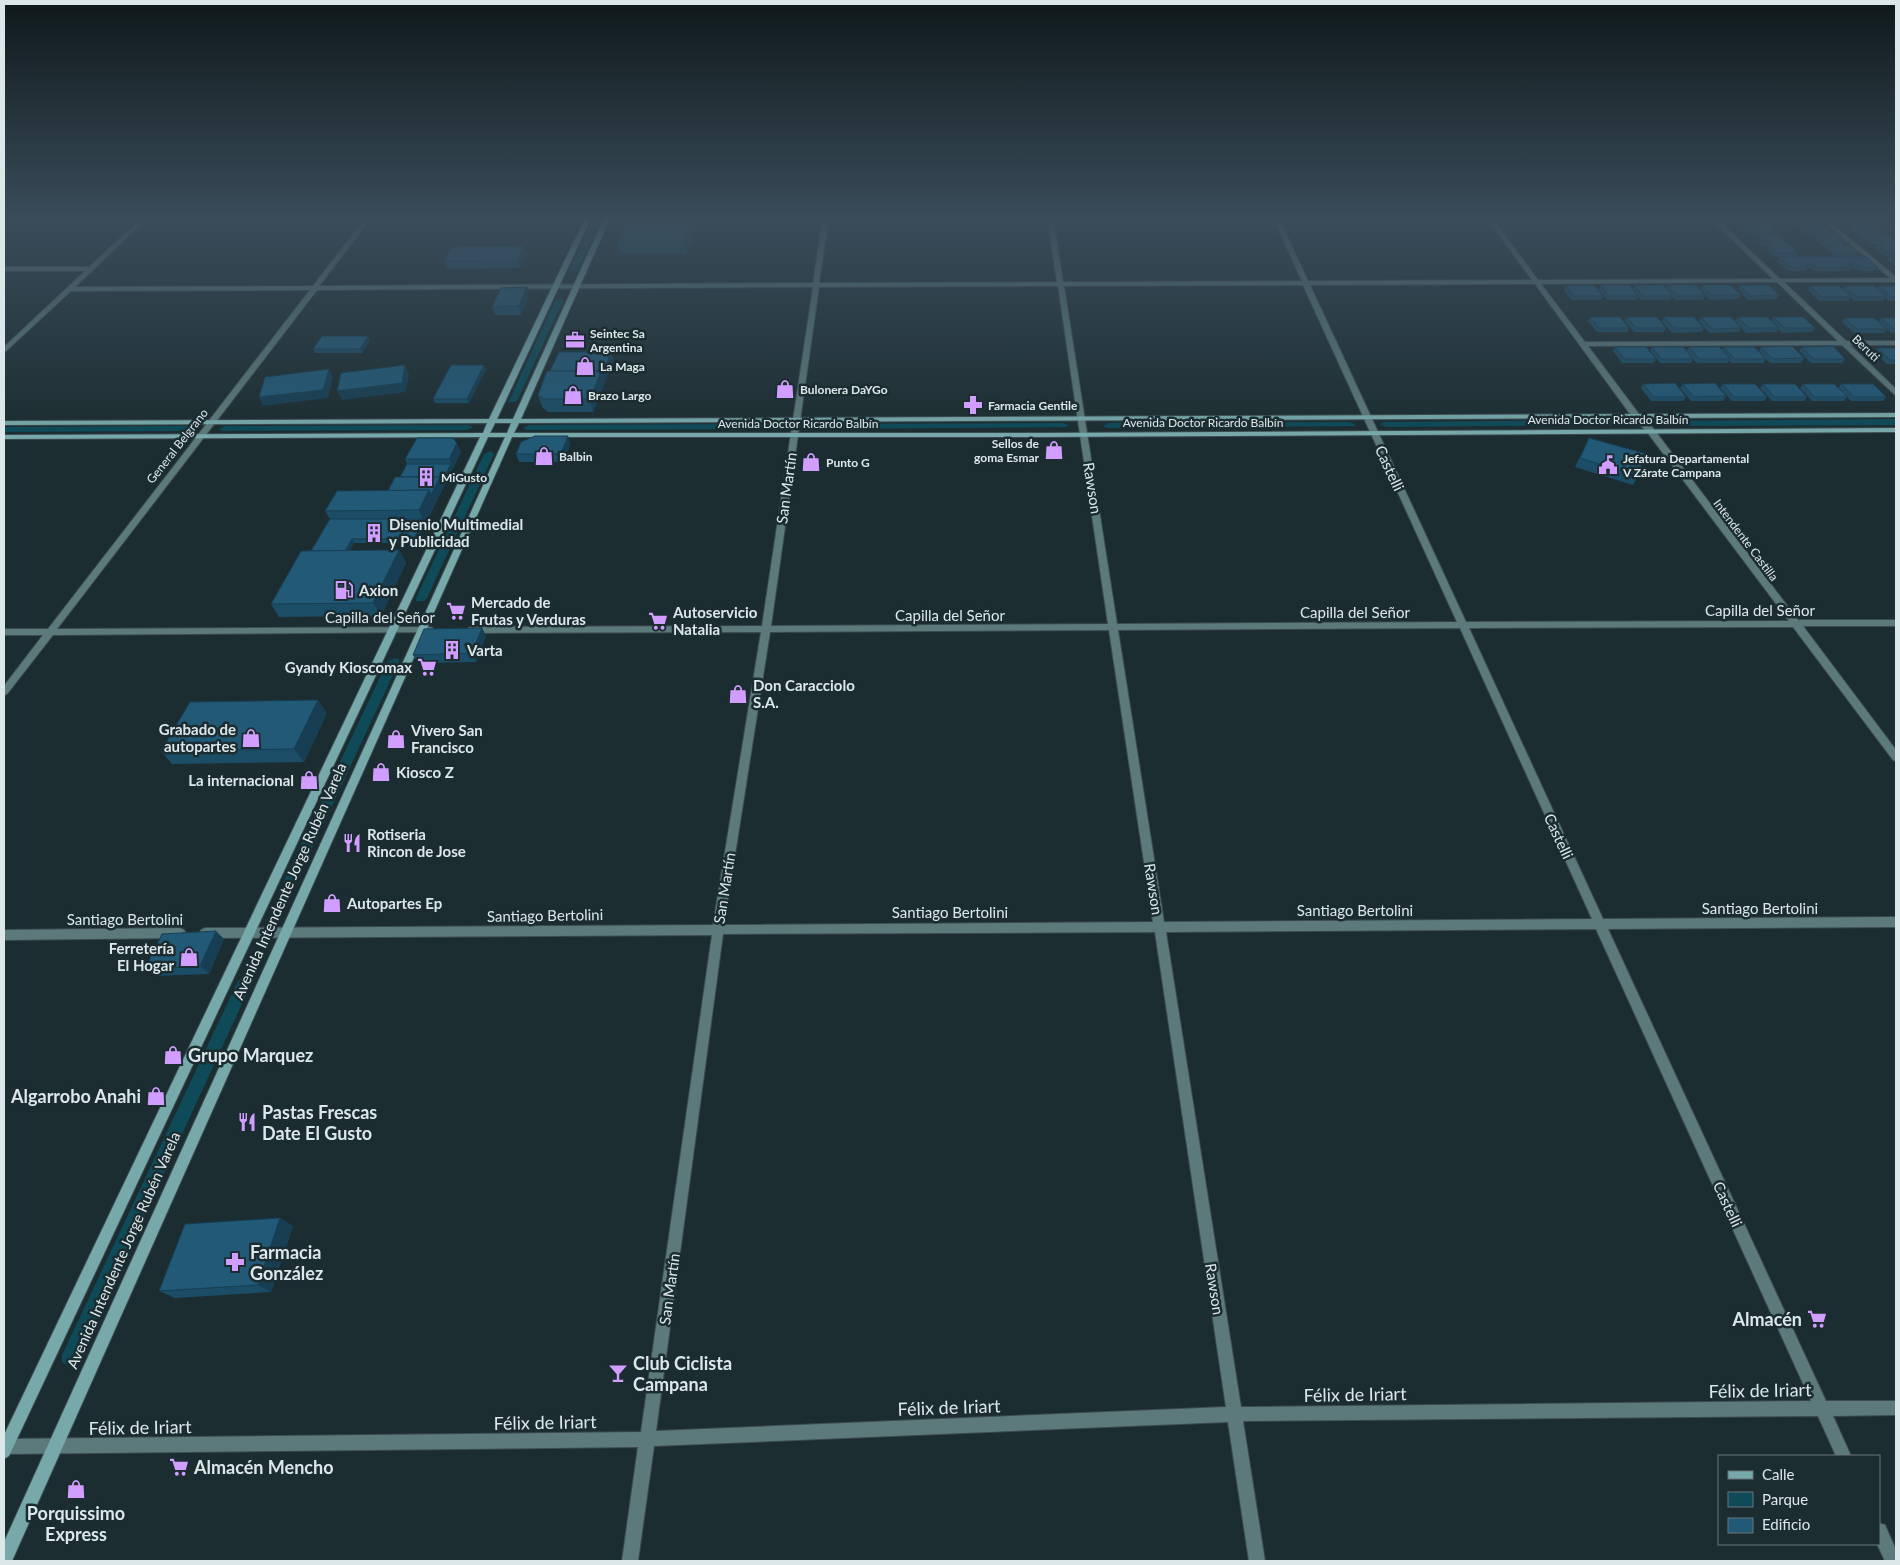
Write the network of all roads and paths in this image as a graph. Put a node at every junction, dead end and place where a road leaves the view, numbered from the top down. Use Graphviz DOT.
graph roads {
  1 [pos="69,289"];
  2 [pos="314,289"];
  3 [pos="554,289"];
  4 [pos="575,289"];
  5 [pos="815,289"];
  6 [pos="1062,289"];
  7 [pos="1309,289"];
  8 [pos="1542,289"];
  9 [pos="1787,289"];
  10 [pos="1844,343"];
  11 [pos="1896,343"];
  12 [pos="1583,344"];
  13 [pos="4,350"];
  14 [pos="1896,393"];
  15 [pos="1896,415"];
  16 [pos="1636,416"];
  17 [pos="1367,417"];
  18 [pos="1082,418"];
  19 [pos="795,419"];
  20 [pos="492,420"];
  21 [pos="516,420"];
  22 [pos="212,422"];
  23 [pos="4,423"];
  24 [pos="1650,430"];
  25 [pos="1896,430"];
  26 [pos="1374,432"];
  27 [pos="485,434"];
  28 [pos="510,434"];
  29 [pos="794,434"];
  30 [pos="1085,434"];
  31 [pos="201,436"];
  32 [pos="4,437"];
  33 [pos="1896,623"];
  34 [pos="1796,624"];
  35 [pos="1462,625"];
  36 [pos="1114,628"];
  37 [pos="394,630"];
  38 [pos="422,630"];
  39 [pos="442,630"];
  40 [pos="461,630"];
  41 [pos="766,630"];
  42 [pos="4,632"];
  43 [pos="50,632"];
  44 [pos="4,692"];
  45 [pos="1896,758"];
  46 [pos="1896,922"];
  47 [pos="1600,924"];
  48 [pos="1160,925"];
  49 [pos="718,929"];
  50 [pos="249,933"];
  51 [pos="285,933"];
  52 [pos="4,935"];
  53 [pos="1822,1408"];
  54 [pos="1896,1408"];
  55 [pos="1234,1414"];
  56 [pos="648,1439"];
  57 [pos="55,1447"];
  58 [pos="4,1449"];
  59 [pos="1844,1455"];
  60 [pos="1880,1533"];
  61 [pos="4,1560"];
  62 [pos="630,1561"];
  63 [pos="1257,1561"];
  64 [pos="1893,1561"];
  1 -- 13 [label="street"];
  2 -- 22 [label="street, General Belgrano"];
  3 -- 20 [label="main road, Avenida Intendente Jorge Rubén Varela"];
  4 -- 21 [label="main road, Avenida Intendente Jorge Rubén Varela"];
  5 -- 19 [label="street, San Martín"];
  6 -- 18 [label="street, Rawson"];
  7 -- 17 [label="street, Castelli"];
  8 -- 12 [label="street, Intendente Castilla"];
  9 -- 10 [label="street, Beruti"];
  10 -- 11 [label="street"];
  10 -- 12 [label="street"];
  10 -- 14 [label="street, Beruti"];
  12 -- 16 [label="street, Intendente Castilla"];
  15 -- 16 [label="main road, Avenida Doctor Ricardo Balbín"];
  16 -- 17 [label="main road, Avenida Doctor Ricardo Balbín"];
  16 -- 24 [label="street, Intendente Castilla"];
  17 -- 18 [label="main road, Avenida Doctor Ricardo Balbín"];
  17 -- 26 [label="street, Castelli"];
  18 -- 19 [label="main road, Avenida Doctor Ricardo Balbín"];
  18 -- 30 [label="street, Rawson"];
  19 -- 21 [label="main road, Avenida Doctor Ricardo Balbín"];
  19 -- 29 [label="street, San Martín"];
  20 -- 21 [label="main road, Avenida Doctor Ricardo Balbín"];
  20 -- 22 [label="main road, Avenida Doctor Ricardo Balbín"];
  20 -- 27 [label="main road, Avenida Intendente Jorge Rubén Varela"];
  21 -- 28 [label="main road, Avenida Intendente Jorge Rubén Varela"];
  22 -- 23 [label="main road, Avenida Doctor Ricardo Balbín"];
  22 -- 31 [label="street, General Belgrano"];
  24 -- 25 [label="main road, Avenida Doctor Ricardo Balbín"];
  24 -- 26 [label="main road, Avenida Doctor Ricardo Balbín"];
  24 -- 34 [label="street, Intendente Castilla"];
  26 -- 30 [label="main road, Avenida Doctor Ricardo Balbín"];
  26 -- 35 [label="street, Castelli"];
  27 -- 28 [label="main road, Avenida Doctor Ricardo Balbín"];
  27 -- 31 [label="main road, Avenida Doctor Ricardo Balbín"];
  27 -- 37 [label="main road, Avenida Intendente Jorge Rubén Varela"];
  28 -- 29 [label="main road, Avenida Doctor Ricardo Balbín"];
  28 -- 38 [label="main road, Avenida Intendente Jorge Rubén Varela"];
  29 -- 30 [label="main road, Avenida Doctor Ricardo Balbín"];
  29 -- 41 [label="street, San Martín"];
  30 -- 36 [label="street, Rawson"];
  31 -- 32 [label="main road, Avenida Doctor Ricardo Balbín"];
  31 -- 43 [label="street, General Belgrano"];
  33 -- 34 [label="street, Capilla del Señor"];
  34 -- 35 [label="street, Capilla del Señor"];
  34 -- 45 [label="street, Intendente Castilla"];
  35 -- 36 [label="street, Capilla del Señor"];
  35 -- 47 [label="street, Castelli"];
  36 -- 41 [label="street, Capilla del Señor"];
  36 -- 48 [label="street, Rawson"];
  37 -- 38 [label="street, Capilla del Señor"];
  37 -- 43 [label="street, Capilla del Señor"];
  37 -- 50 [label="main road, Avenida Intendente Jorge Rubén Varela"];
  38 -- 39 [label="street, Capilla del Señor"];
  38 -- 51 [label="main road, Avenida Intendente Jorge Rubén Varela"];
  40 -- 41 [label="street, Capilla del Señor"];
  41 -- 49 [label="street, San Martín"];
  42 -- 43 [label="street, Capilla del Señor"];
  43 -- 44 [label="street, General Belgrano"];
  46 -- 47 [label="street, Santiago Bertolini"];
  47 -- 48 [label="street, Santiago Bertolini"];
  47 -- 53 [label="street, Castelli"];
  48 -- 49 [label="street, Santiago Bertolini"];
  48 -- 55 [label="street, Rawson"];
  49 -- 51 [label="street, Santiago Bertolini"];
  49 -- 56 [label="street, San Martín"];
  50 -- 51 [label="street, Santiago Bertolini"];
  50 -- 52 [label="street, Santiago Bertolini"];
  50 -- 58 [label="main road, Avenida Intendente Jorge Rubén Varela"];
  51 -- 57 [label="main road, Avenida Intendente Jorge Rubén Varela"];
  53 -- 54 [label="street, Félix de Iriart"];
  53 -- 55 [label="street, Félix de Iriart"];
  53 -- 59 [label="street, Castelli"];
  55 -- 56 [label="street, Félix de Iriart"];
  55 -- 63 [label="street, Rawson"];
  56 -- 57 [label="street, Félix de Iriart"];
  56 -- 62 [label="street, San Martín"];
  57 -- 58 [label="street, Félix de Iriart"];
  57 -- 61 [label="main road, Avenida Intendente Jorge Rubén Varela"];
  60 -- 64 [label="street"];
}
